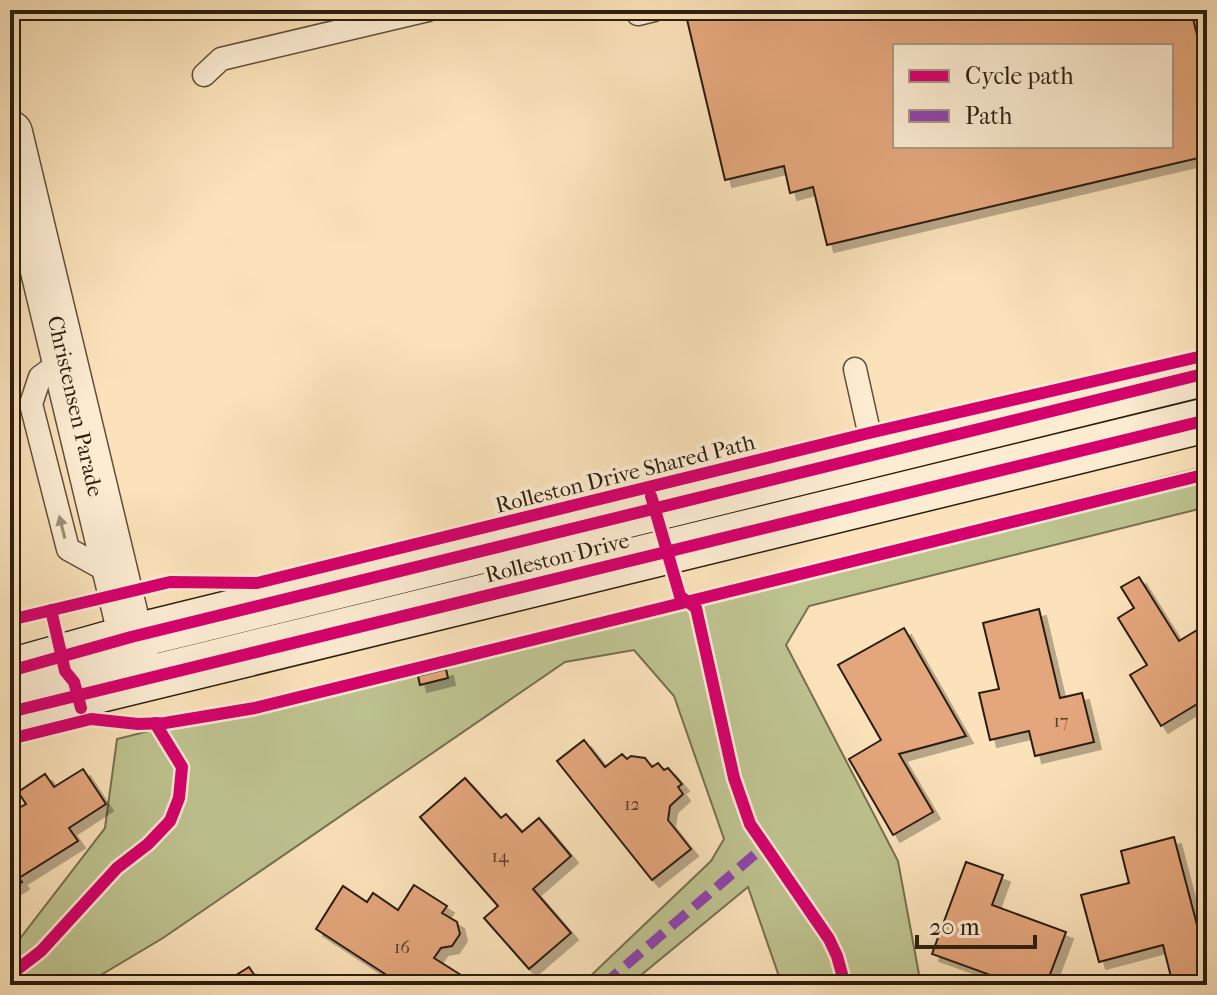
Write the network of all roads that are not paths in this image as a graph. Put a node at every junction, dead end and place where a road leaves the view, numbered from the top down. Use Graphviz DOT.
graph roads {
  1 [pos="428,10"];
  2 [pos="204,75"];
  3 [pos="10,133"];
  4 [pos="855,369"];
  5 [pos="1207,373"];
  6 [pos="1207,420"];
  7 [pos="874,454"];
  8 [pos="885,499"];
  9 [pos="131,637"];
  10 [pos="10,671"];
  11 [pos="141,679"];
  12 [pos="10,712"];
  1 -- 2 [label="lane"];
  3 -- 9 [label="main road, Christensen Parade"];
  4 -- 7 [label="lane"];
  5 -- 7 [label="main road, Rolleston Drive"];
  6 -- 8 [label="main road, Rolleston Drive"];
  7 -- 8 [label="lane"];
  7 -- 9 [label="main road, Rolleston Drive"];
  8 -- 11 [label="main road, Rolleston Drive"];
  9 -- 10 [label="main road, Rolleston Drive"];
  9 -- 11 [label="main road, Christensen Parade"];
  11 -- 12 [label="main road, Rolleston Drive"];
}
